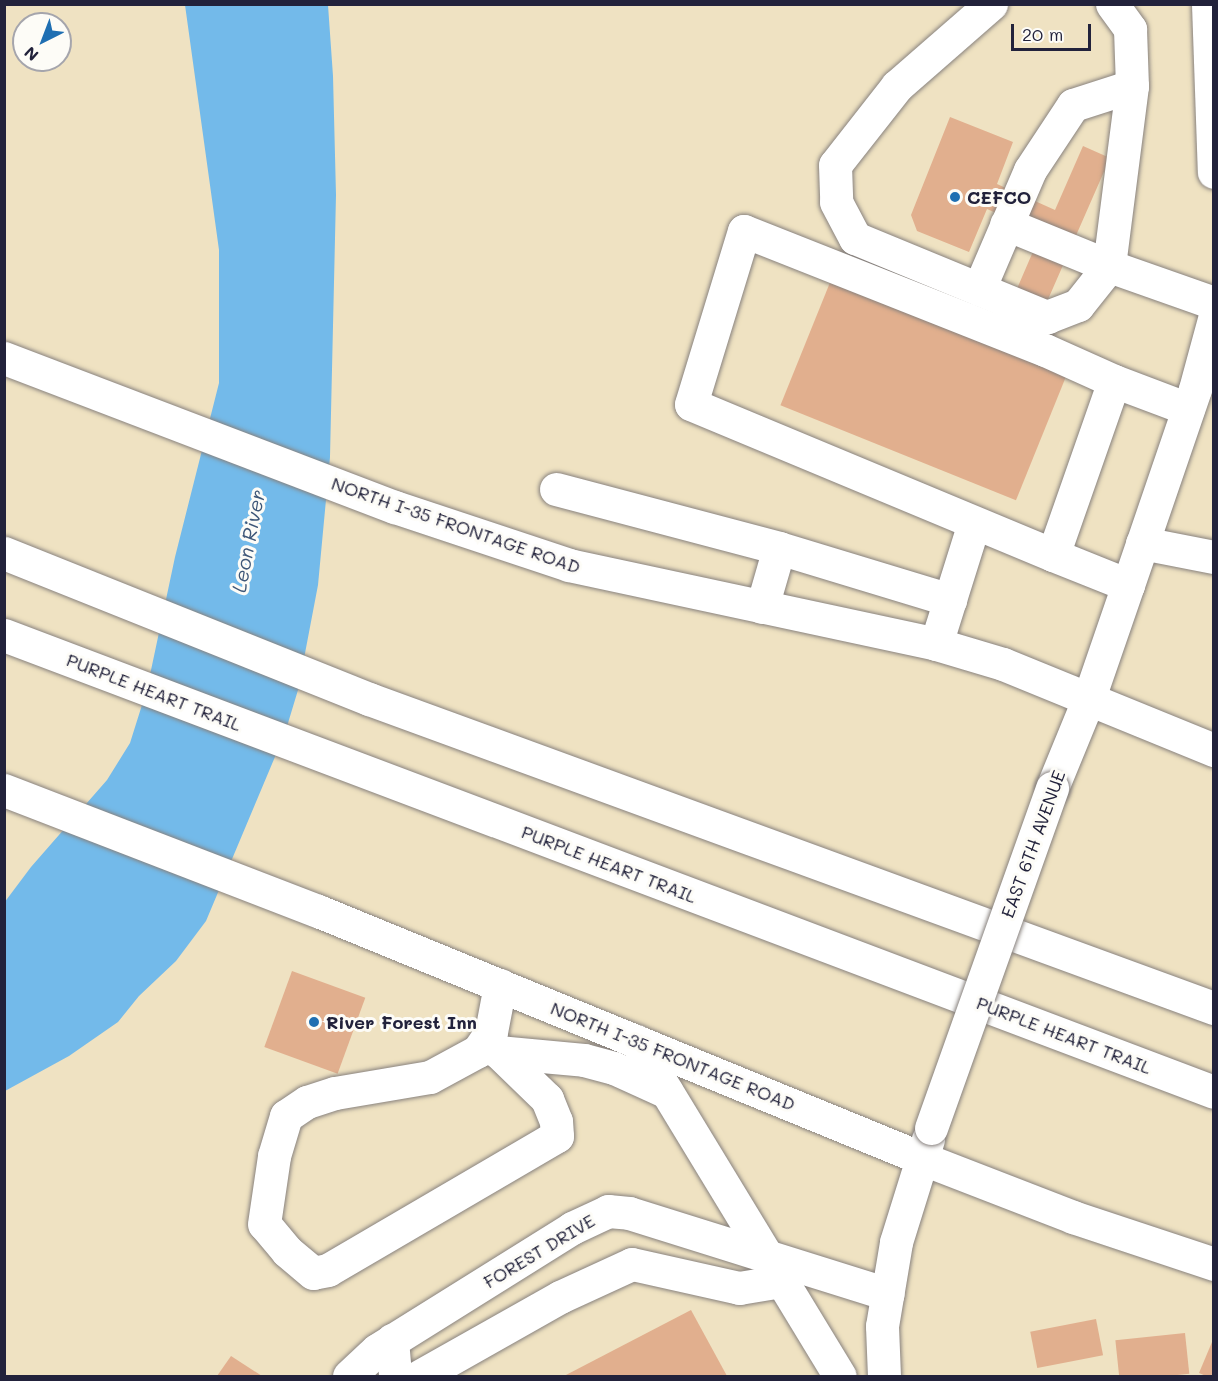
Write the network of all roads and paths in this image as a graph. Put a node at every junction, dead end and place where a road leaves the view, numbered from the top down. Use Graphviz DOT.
graph roads {
  1 [pos="991,4"];
  2 [pos="1208,4"];
  3 [pos="1115,9"];
  4 [pos="1132,86"];
  5 [pos="1214,172"];
  6 [pos="1006,224"];
  7 [pos="1109,266"];
  8 [pos="978,289"];
  9 [pos="1214,303"];
  10 [pos="1214,319"];
  11 [pos="4,358"];
  12 [pos="1114,381"];
  13 [pos="1188,409"];
  14 [pos="556,489"];
  15 [pos="974,523"];
  16 [pos="1142,543"];
  17 [pos="779,548"];
  18 [pos="1053,555"];
  19 [pos="14,557"];
  20 [pos="1214,557"];
  21 [pos="1128,585"];
  22 [pos="950,600"];
  23 [pos="762,607"];
  24 [pos="4,635"];
  25 [pos="936,644"];
  26 [pos="1089,698"];
  27 [pos="1214,750"];
  28 [pos="4,790"];
  29 [pos="500,985"];
  30 [pos="1155,986"];
  31 [pos="1214,1002"];
  32 [pos="1214,1008"];
  33 [pos="636,1041"];
  34 [pos="492,1046"];
  35 [pos="667,1092"];
  36 [pos="1214,1092"];
  37 [pos="926,1143"];
  38 [pos="1214,1264"];
  39 [pos="773,1269"];
  40 [pos="888,1294"];
  41 [pos="392,1340"];
  42 [pos="428,1372"];
  43 [pos="349,1377"];
  44 [pos="395,1377"];
  45 [pos="840,1377"];
  46 [pos="884,1377"];
  1 -- 8 [label="main road"];
  2 -- 5 [label="main road"];
  3 -- 4 [label="main road"];
  4 -- 6 [label="main road"];
  4 -- 7 [label="main road"];
  6 -- 7 [label="main road"];
  6 -- 8 [label="main road"];
  7 -- 8 [label="main road"];
  7 -- 9 [label="main road"];
  10 -- 13 [label="main road, EAST 6TH AVENUE"];
  11 -- 23 [label="main road, NORTH I-35 FRONTAGE ROAD"];
  12 -- 13 [label="main road"];
  12 -- 15 [label="main road"];
  12 -- 18 [label="main road"];
  13 -- 16 [label="main road, EAST 6TH AVENUE"];
  14 -- 17 [label="main road"];
  15 -- 18 [label="main road"];
  15 -- 22 [label="main road"];
  16 -- 20 [label="main road"];
  16 -- 21 [label="main road, EAST 6TH AVENUE"];
  17 -- 22 [label="main road"];
  17 -- 23 [label="main road"];
  18 -- 21 [label="main road"];
  19 -- 30 [label="main road"];
  21 -- 26 [label="main road, EAST 6TH AVENUE"];
  22 -- 25 [label="main road"];
  23 -- 25 [label="main road, NORTH I-35 FRONTAGE ROAD"];
  24 -- 36 [label="main road, PURPLE HEART TRAIL"];
  25 -- 26 [label="main road, NORTH I-35 FRONTAGE ROAD"];
  26 -- 27 [label="main road, NORTH I-35 FRONTAGE ROAD"];
  26 -- 37 [label="main road, EAST 6TH AVENUE, bridge"];
  28 -- 29 [label="main road, NORTH I-35 FRONTAGE ROAD"];
  29 -- 33 [label="main road, NORTH I-35 FRONTAGE ROAD"];
  29 -- 34 [label="main road"];
  30 -- 31 [label="main road"];
  30 -- 32 [label="main road"];
  33 -- 35 [label="main road"];
  33 -- 37 [label="main road, NORTH I-35 FRONTAGE ROAD"];
  34 -- 34 [label="main road"];
  34 -- 35 [label="main road"];
  35 -- 39 [label="main road"];
  37 -- 38 [label="main road, NORTH I-35 FRONTAGE ROAD"];
  37 -- 40 [label="main road, EAST 6TH AVENUE"];
  39 -- 40 [label="main road, FOREST DRIVE"];
  39 -- 41 [label="main road, FOREST DRIVE"];
  39 -- 42 [label="main road"];
  39 -- 45 [label="main road"];
  40 -- 46 [label="main road, EAST 6TH AVENUE"];
  41 -- 43 [label="main road, FOREST DRIVE"];
  41 -- 44 [label="main road"];
}
